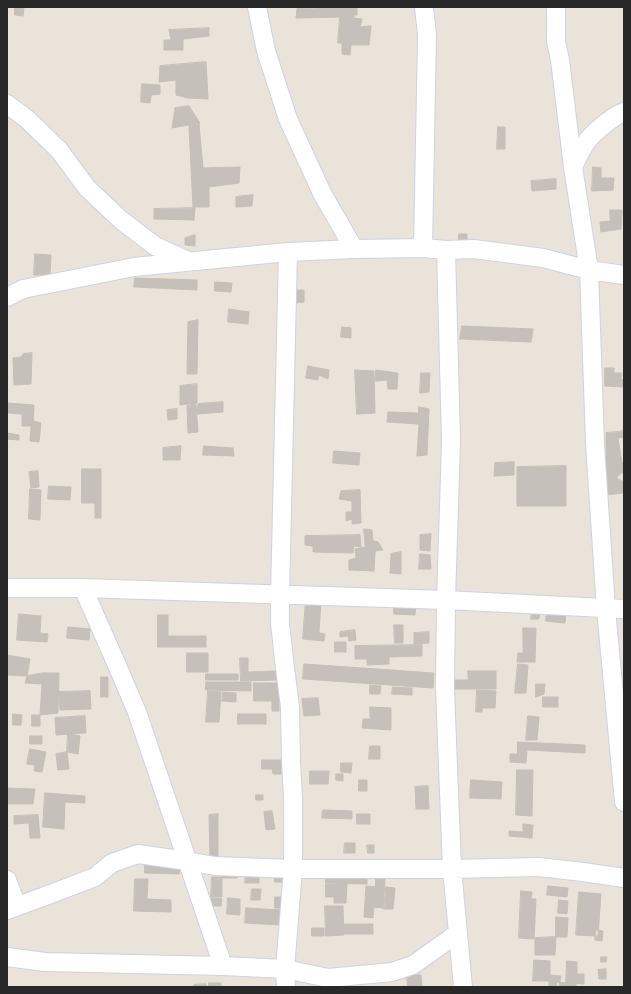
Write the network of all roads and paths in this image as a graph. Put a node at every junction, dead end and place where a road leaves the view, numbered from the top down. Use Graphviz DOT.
graph roads {
  1 [pos="257,7"];
  2 [pos="424,7"];
  3 [pos="556,7"];
  4 [pos="7,104"];
  5 [pos="624,112"];
  6 [pos="573,167"];
  7 [pos="422,248"];
  8 [pos="354,249"];
  9 [pos="446,250"];
  10 [pos="288,252"];
  11 [pos="188,261"];
  12 [pos="589,270"];
  13 [pos="624,275"];
  14 [pos="7,296"];
  15 [pos="7,588"];
  16 [pos="83,588"];
  17 [pos="280,595"];
  18 [pos="446,600"];
  19 [pos="606,608"];
  20 [pos="624,609"];
  21 [pos="624,802"];
  22 [pos="187,861"];
  23 [pos="293,869"];
  24 [pos="452,869"];
  25 [pos="624,878"];
  26 [pos="7,880"];
  27 [pos="12,908"];
  28 [pos="458,933"];
  29 [pos="7,957"];
  30 [pos="223,966"];
  31 [pos="285,969"];
  32 [pos="286,987"];
  33 [pos="463,987"];
  1 -- 8 [label="street"];
  2 -- 7 [label="street"];
  3 -- 6 [label="street"];
  4 -- 11 [label="street"];
  5 -- 6 [label="street"];
  6 -- 12 [label="street"];
  7 -- 8 [label="street"];
  7 -- 9 [label="street"];
  8 -- 10 [label="street"];
  9 -- 12 [label="street"];
  9 -- 18 [label="street"];
  10 -- 11 [label="street"];
  10 -- 17 [label="street"];
  11 -- 14 [label="street"];
  12 -- 13 [label="street"];
  12 -- 19 [label="street"];
  15 -- 16 [label="street"];
  16 -- 17 [label="street"];
  16 -- 22 [label="street"];
  17 -- 18 [label="street"];
  17 -- 23 [label="street"];
  18 -- 19 [label="street"];
  18 -- 24 [label="street"];
  19 -- 20 [label="street"];
  19 -- 21 [label="street"];
  22 -- 23 [label="street"];
  22 -- 27 [label="street"];
  22 -- 30 [label="street"];
  23 -- 24 [label="street"];
  23 -- 31 [label="street"];
  24 -- 25 [label="street"];
  24 -- 28 [label="street"];
  26 -- 27 [label="street"];
  28 -- 31 [label="street"];
  28 -- 33 [label="street"];
  29 -- 30 [label="street"];
  30 -- 31 [label="street"];
  31 -- 32 [label="street"];
}
